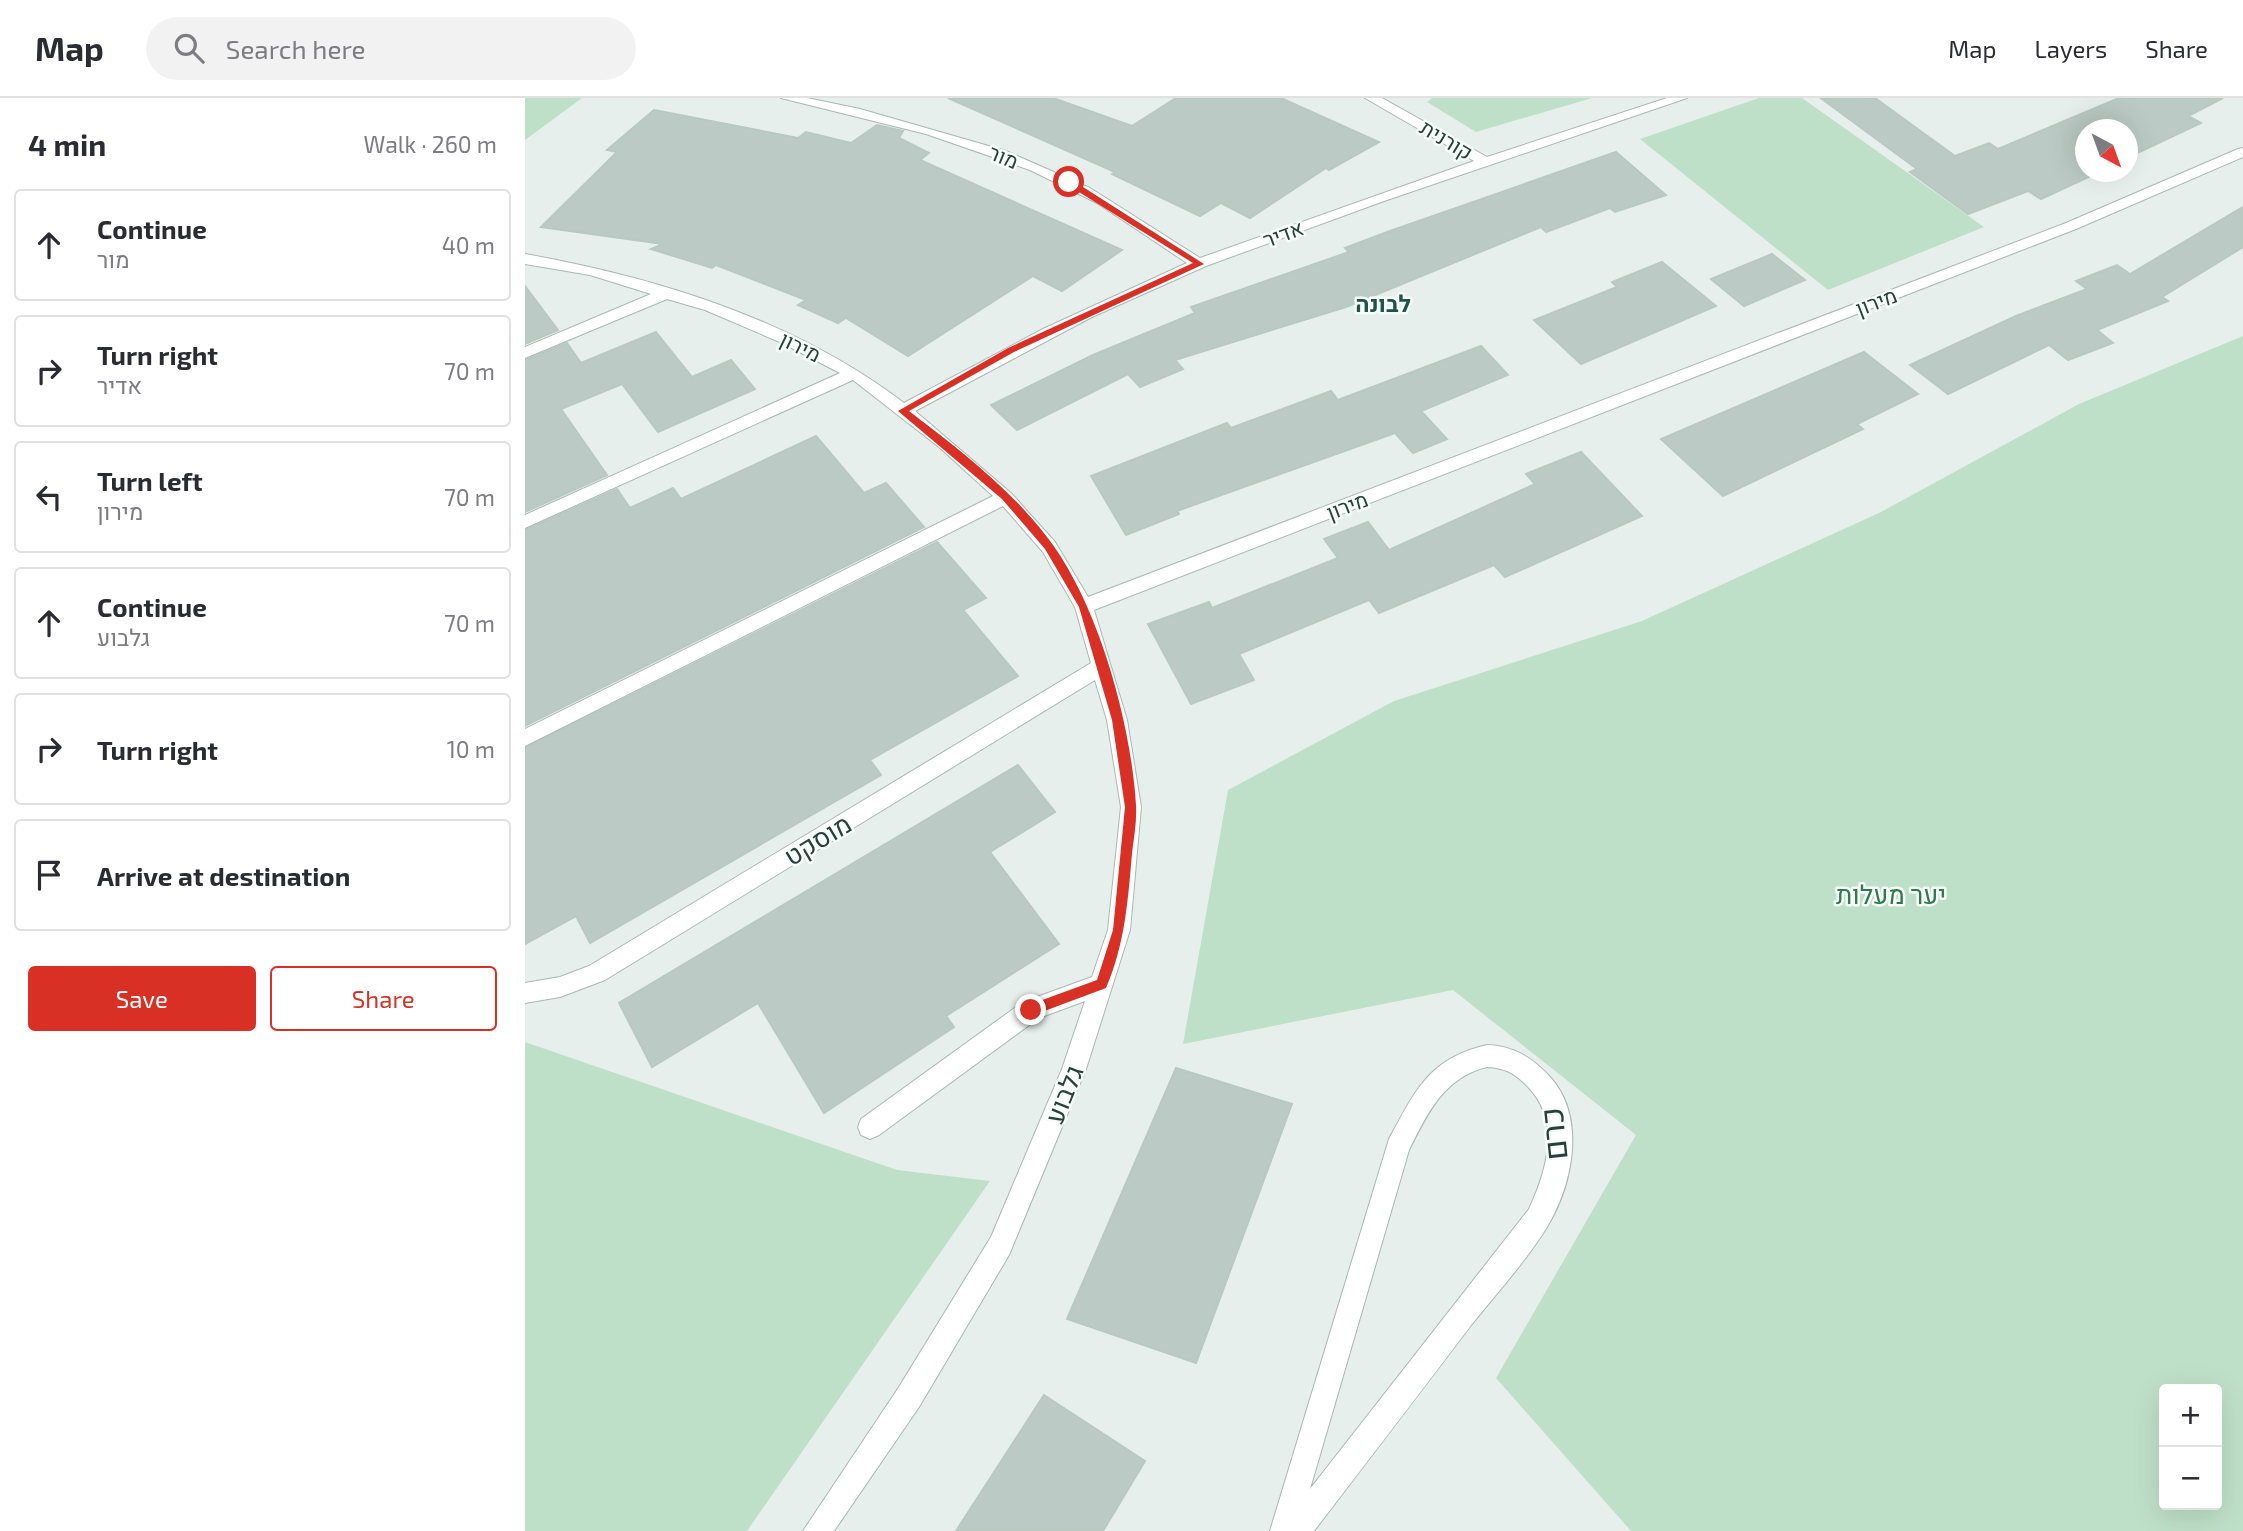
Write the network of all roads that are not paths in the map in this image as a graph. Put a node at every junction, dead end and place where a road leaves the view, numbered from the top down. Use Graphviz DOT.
graph roads {
  1 [pos="788,98"];
  2 [pos="1372,98"];
  3 [pos="1680,98"];
  4 [pos="2243,152"];
  5 [pos="1485,162"];
  6 [pos="525,259"];
  7 [pos="1199,264"];
  8 [pos="666,293"];
  9 [pos="525,353"];
  10 [pos="854,373"];
  11 [pos="902,411"];
  12 [pos="1005,497"];
  13 [pos="525,522"];
  14 [pos="1084,606"];
  15 [pos="1102,666"];
  16 [pos="525,738"];
  17 [pos="1102,984"];
  18 [pos="525,993"];
  19 [pos="870,1127"];
  20 [pos="817,1531"];
  21 [pos="1284,1531"];
  22 [pos="1296,1531"];
  1 -- 7 [label="street, מור"];
  2 -- 5 [label="street, קורנית"];
  3 -- 5 [label="street, אדיר"];
  4 -- 14 [label="street, מירון"];
  5 -- 7 [label="street, אדיר"];
  6 -- 8 [label="street, מירון"];
  7 -- 11 [label="street, אדיר"];
  8 -- 9 [label="street"];
  8 -- 10 [label="street, מירון"];
  10 -- 11 [label="street, מירון"];
  10 -- 13 [label="street"];
  11 -- 12 [label="street, מירון"];
  12 -- 14 [label="street, מירון"];
  12 -- 16 [label="street"];
  14 -- 15 [label="street, גלבוע"];
  15 -- 17 [label="street, גלבוע"];
  15 -- 18 [label="street, מוסקט"];
  17 -- 19 [label="street"];
  17 -- 20 [label="street, גלבוע"];
  21 -- 22 [label="street, כרם"];
}
